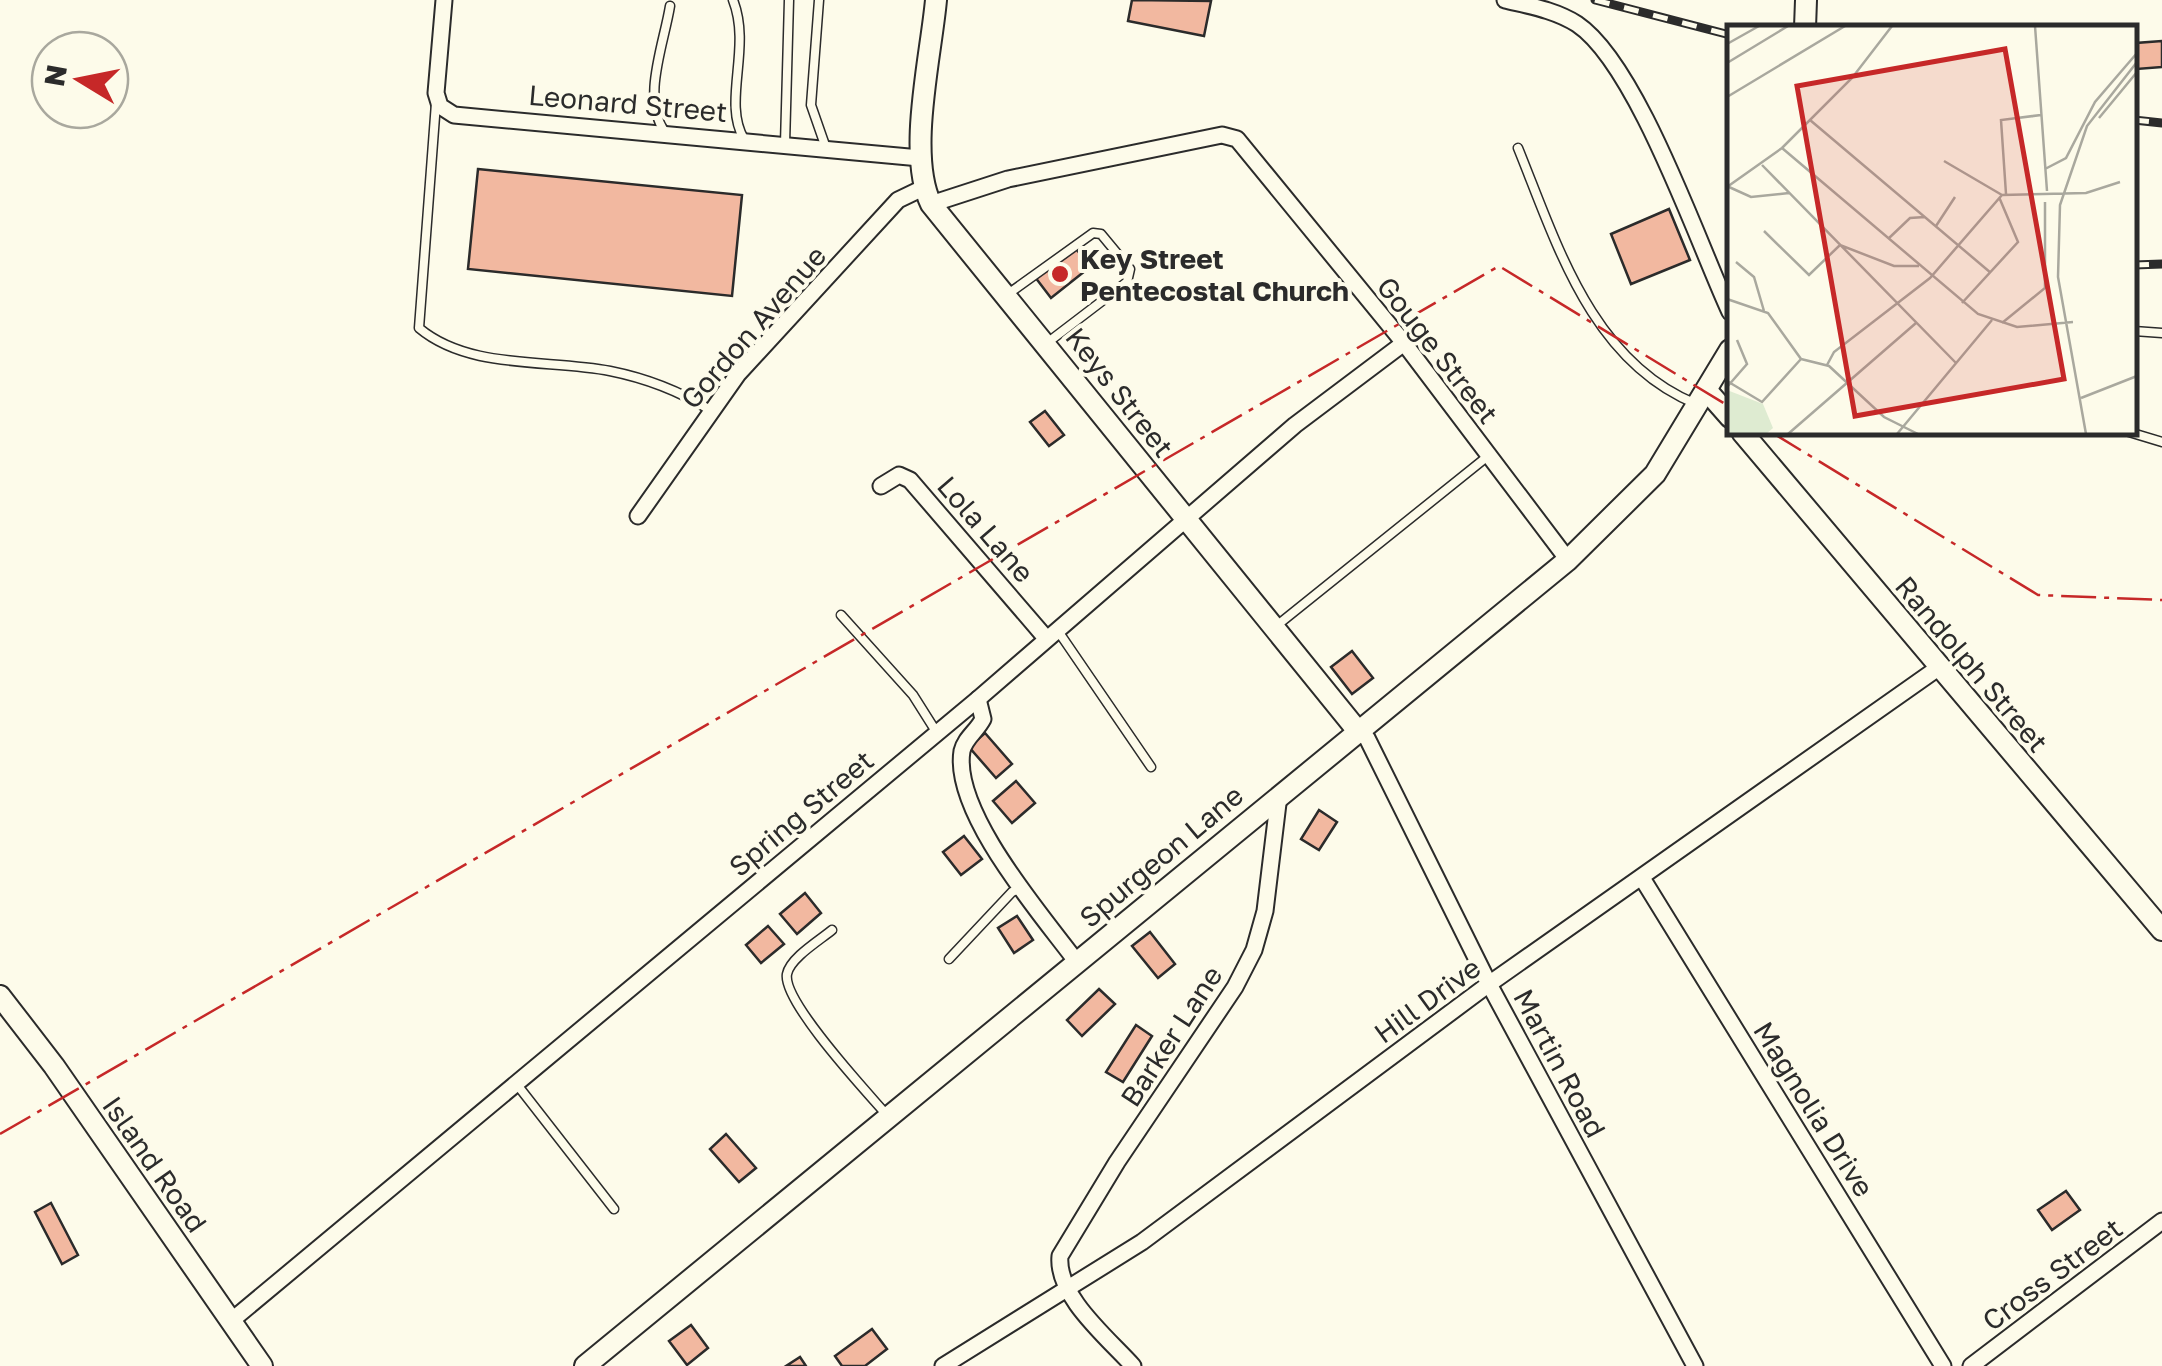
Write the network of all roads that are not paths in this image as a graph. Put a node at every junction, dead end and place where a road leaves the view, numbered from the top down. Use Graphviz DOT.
graph roads {
  1 [pos="444,0"];
  2 [pos="733,0"];
  3 [pos="789,0"];
  4 [pos="819,0"];
  5 [pos="936,0"];
  6 [pos="1505,0"];
  7 [pos="1806,0"];
  8 [pos="670,6"];
  9 [pos="1805,25"];
  10 [pos="437,99"];
  11 [pos="665,132"];
  12 [pos="744,139"];
  13 [pos="785,144"];
  14 [pos="826,148"];
  15 [pos="1518,148"];
  16 [pos="920,158"];
  17 [pos="927,196"];
  18 [pos="1008,294"];
  19 [pos="1727,305"];
  20 [pos="2137,331"];
  21 [pos="2162,334"];
  22 [pos="1047,343"];
  23 [pos="1404,344"];
  24 [pos="1727,356"];
  25 [pos="1704,398"];
  26 [pos="710,410"];
  27 [pos="1727,415"];
  28 [pos="2137,434"];
  29 [pos="1744,435"];
  30 [pos="2162,442"];
  31 [pos="1488,456"];
  32 [pos="881,486"];
  33 [pos="638,516"];
  34 [pos="1184,519"];
  35 [pos="1568,560"];
  36 [pos="840,615"];
  37 [pos="1272,630"];
  38 [pos="1051,632"];
  39 [pos="1938,668"];
  40 [pos="978,699"];
  41 [pos="1357,730"];
  42 [pos="937,733"];
  43 [pos="1151,767"];
  44 [pos="1279,794"];
  45 [pos="1642,878"];
  46 [pos="1021,888"];
  47 [pos="832,930"];
  48 [pos="2162,930"];
  49 [pos="950,959"];
  50 [pos="1076,961"];
  51 [pos="1489,984"];
  52 [pos="0,996"];
  53 [pos="514,1082"];
  54 [pos="888,1118"];
  55 [pos="614,1209"];
  56 [pos="2162,1221"];
  57 [pos="1065,1286"];
  58 [pos="231,1321"];
  59 [pos="262,1366"];
  60 [pos="585,1366"];
  61 [pos="943,1366"];
  62 [pos="1133,1366"];
  63 [pos="1695,1366"];
  64 [pos="1943,1366"];
  65 [pos="1971,1366"];
  1 -- 10 [label="street"];
  2 -- 12 [label="lane"];
  3 -- 13 [label="lane"];
  4 -- 14 [label="lane"];
  5 -- 16 [label="street"];
  6 -- 19 [label="street"];
  7 -- 9 [label="street"];
  8 -- 11 [label="lane"];
  10 -- 11 [label="street, Leonard Street"];
  10 -- 26 [label="lane"];
  11 -- 12 [label="street, Leonard Street"];
  12 -- 13 [label="street, Leonard Street"];
  13 -- 14 [label="street, Leonard Street"];
  14 -- 16 [label="street, Leonard Street"];
  15 -- 25 [label="lane"];
  16 -- 17 [label="street"];
  17 -- 18 [label="street, Keys Street"];
  17 -- 23 [label="street, Gouge Street"];
  17 -- 26 [label="street, Gordon Avenue"];
  18 -- 22 [label="street, Keys Street"];
  18 -- 22 [label="lane"];
  20 -- 21 [label="lane"];
  22 -- 34 [label="street, Keys Street"];
  23 -- 31 [label="street, Gouge Street"];
  23 -- 34 [label="street, Spring Street"];
  24 -- 25 [label="street, Spurgeon Lane"];
  25 -- 27 [label="street"];
  25 -- 35 [label="street, Spurgeon Lane"];
  26 -- 33 [label="street, Gordon Avenue"];
  28 -- 30 [label="lane"];
  29 -- 39 [label="street, Randolph Street"];
  31 -- 35 [label="street, Gouge Street"];
  31 -- 37 [label="lane"];
  32 -- 38 [label="street, Lola Lane"];
  34 -- 37 [label="street, Keys Street"];
  34 -- 38 [label="street, Spring Street"];
  35 -- 41 [label="street, Spurgeon Lane"];
  36 -- 42 [label="lane"];
  37 -- 41 [label="street, Keys Street"];
  38 -- 40 [label="street, Spring Street"];
  38 -- 43 [label="lane"];
  39 -- 45 [label="street, Hill Drive"];
  39 -- 48 [label="street, Randolph Street"];
  40 -- 42 [label="street, Spring Street"];
  40 -- 46 [label="street"];
  41 -- 44 [label="street, Spurgeon Lane"];
  41 -- 51 [label="street, Martin Road"];
  42 -- 53 [label="street, Spring Street"];
  44 -- 50 [label="street, Spurgeon Lane"];
  44 -- 57 [label="street, Barker Lane"];
  45 -- 51 [label="street, Hill Drive"];
  45 -- 64 [label="street, Magnolia Drive"];
  46 -- 49 [label="lane"];
  46 -- 50 [label="street"];
  47 -- 54 [label="lane"];
  50 -- 54 [label="street, Spurgeon Lane"];
  51 -- 57 [label="street, Hill Drive"];
  51 -- 63 [label="street, Martin Road"];
  52 -- 58 [label="street, Island Road"];
  53 -- 55 [label="lane"];
  53 -- 58 [label="street, Spring Street"];
  54 -- 60 [label="street, Spurgeon Lane"];
  56 -- 65 [label="street, Cross Street"];
  57 -- 61 [label="street, Hill Drive"];
  57 -- 62 [label="street"];
  58 -- 59 [label="street, Island Road"];
}
